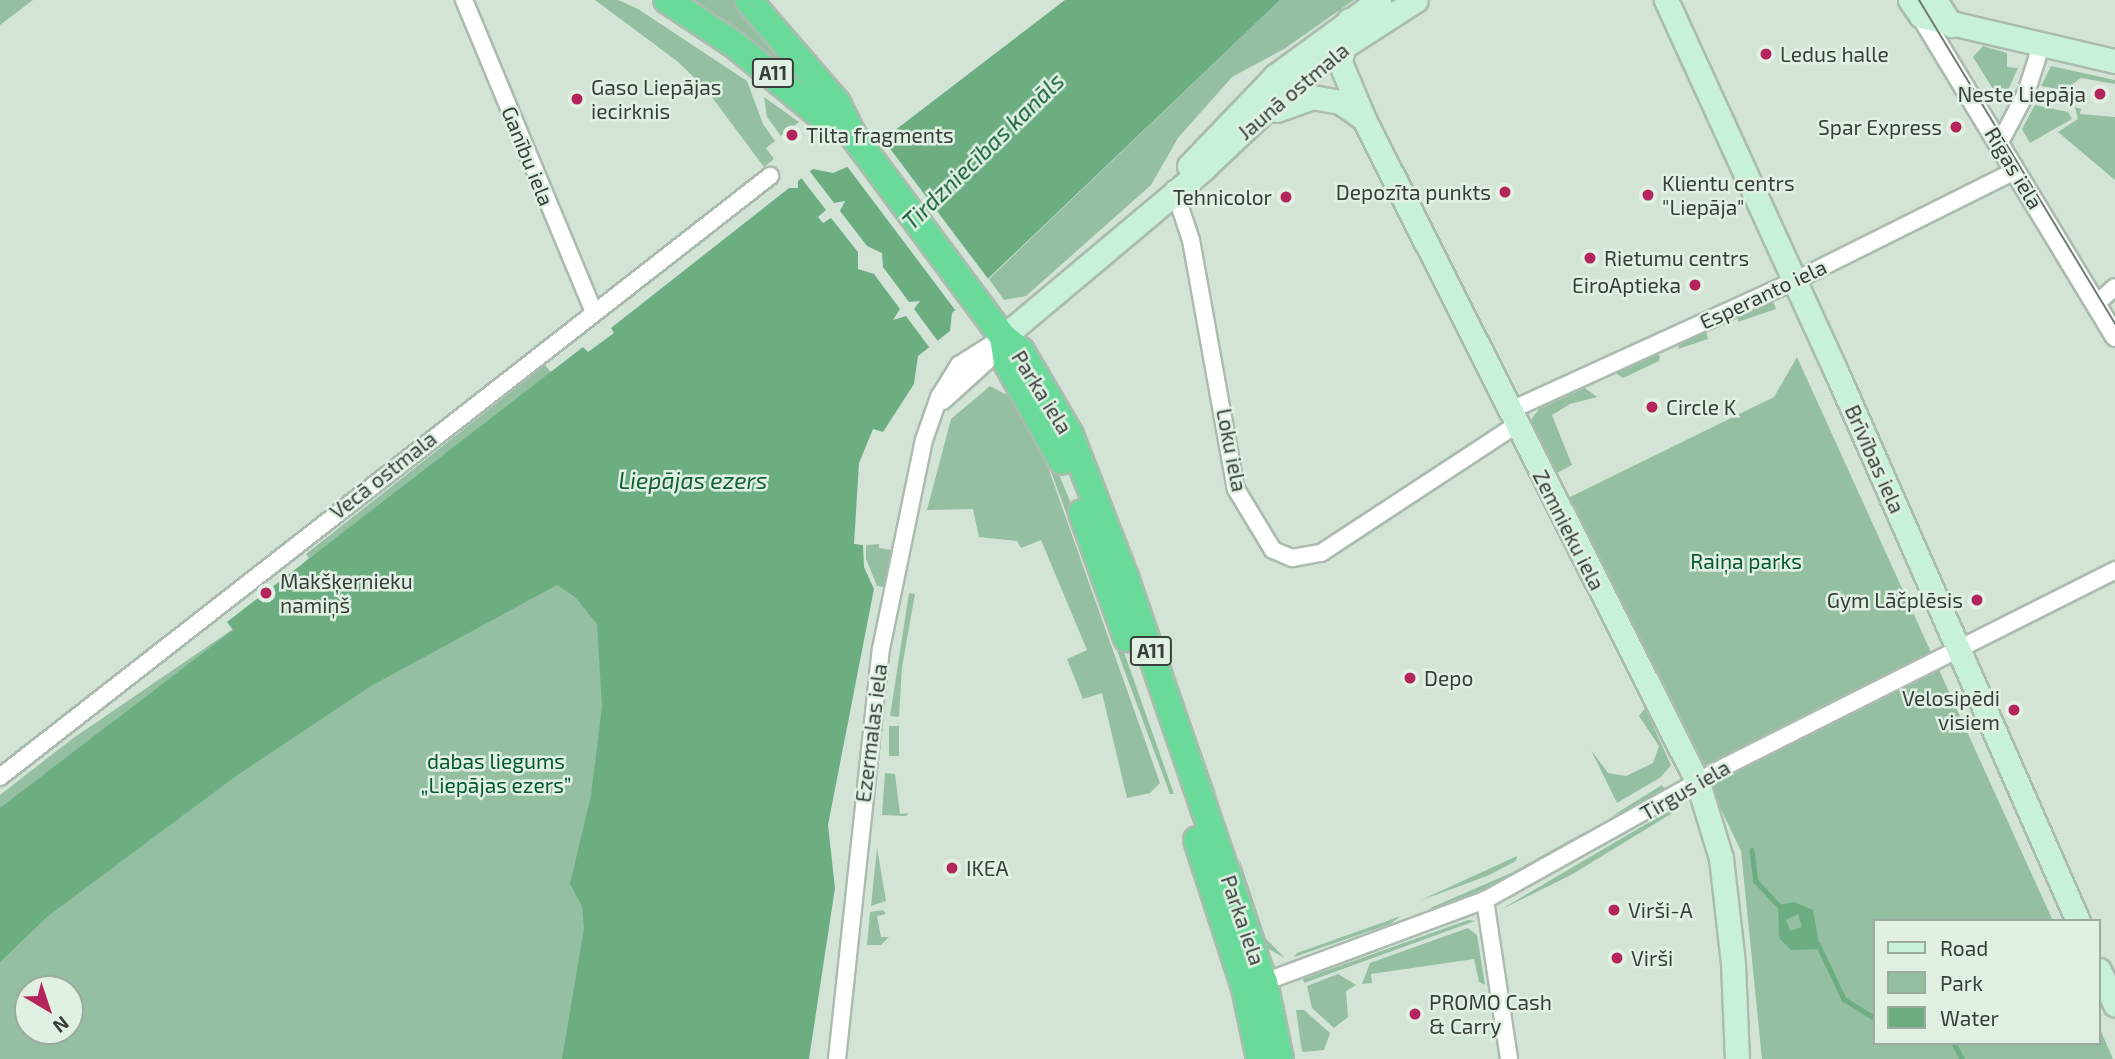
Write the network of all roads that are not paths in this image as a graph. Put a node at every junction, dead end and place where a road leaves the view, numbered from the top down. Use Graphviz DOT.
graph roads {
  1 [pos="464,0"];
  2 [pos="667,0"];
  3 [pos="748,0"];
  4 [pos="1379,0"];
  5 [pos="1416,0"];
  6 [pos="1666,0"];
  7 [pos="1922,5"];
  8 [pos="689,8"];
  9 [pos="1349,20"];
  10 [pos="2042,43"];
  11 [pos="1343,46"];
  12 [pos="2115,61"];
  13 [pos="1364,119"];
  14 [pos="1245,131"];
  15 [pos="852,134"];
  16 [pos="1999,144"];
  17 [pos="2015,171"];
  18 [pos="769,176"];
  19 [pos="1174,189"];
  20 [pos="1794,281"];
  21 [pos="2115,287"];
  22 [pos="2096,304"];
  23 [pos="594,312"];
  24 [pos="2115,336"];
  25 [pos="998,342"];
  26 [pos="1512,418"];
  27 [pos="2115,570"];
  28 [pos="1958,649"];
  29 [pos="0,776"];
  30 [pos="1698,783"];
  31 [pos="1485,900"];
  32 [pos="2076,919"];
  33 [pos="2101,974"];
  34 [pos="1255,985"];
  35 [pos="2115,1005"];
  36 [pos="837,1059"];
  37 [pos="1260,1059"];
  38 [pos="1280,1059"];
  39 [pos="1509,1059"];
  40 [pos="1738,1059"];
  1 -- 23 [label="street, Ganību iela"];
  2 -- 8 [label="highway, A11"];
  3 -- 15 [label="highway, A11"];
  4 -- 9 [label="main road, Jaunā ostmala"];
  5 -- 11 [label="main road, Jaunā ostmala"];
  6 -- 20 [label="main road, Brīvības iela"];
  7 -- 10 [label="main road, Rīgas iela"];
  7 -- 16 [label="street, Rīgas iela"];
  8 -- 15 [label="highway, A11"];
  9 -- 11 [label="main road, Zemnieku iela"];
  9 -- 19 [label="main road, Jaunā ostmala"];
  10 -- 12 [label="main road"];
  10 -- 16 [label="street"];
  11 -- 13 [label="main road, Zemnieku iela"];
  11 -- 14 [label="main road, Jaunā ostmala"];
  13 -- 14 [label="main road"];
  13 -- 26 [label="main road, Zemnieku iela"];
  14 -- 19 [label="main road, Jaunā ostmala"];
  15 -- 25 [label="highway, A11"];
  16 -- 17 [label="street, Rīgas iela"];
  17 -- 20 [label="street, Esperanto iela"];
  17 -- 22 [label="street, Rīgas iela"];
  18 -- 23 [label="street, Vecā ostmala"];
  19 -- 25 [label="main road, Jaunā ostmala"];
  19 -- 26 [label="street, Loku iela"];
  20 -- 26 [label="street, Esperanto iela"];
  20 -- 28 [label="main road, Brīvības iela"];
  21 -- 22 [label="street"];
  22 -- 24 [label="street, Rīgas iela"];
  23 -- 29 [label="street, Vecā ostmala"];
  25 -- 34 [label="highway, Parka iela / A11"];
  25 -- 36 [label="street, Ezermalas iela"];
  26 -- 30 [label="main road, Zemnieku iela"];
  27 -- 28 [label="street, Tirgus iela"];
  28 -- 30 [label="street, Tirgus iela"];
  28 -- 32 [label="main road, Brīvības iela"];
  30 -- 31 [label="street, Tirgus iela"];
  30 -- 40 [label="main road, Zemnieku iela"];
  31 -- 34 [label="street, Tirgus iela"];
  31 -- 39 [label="street"];
  33 -- 35 [label="main road"];
  34 -- 37 [label="highway, Parka iela / A11"];
  34 -- 38 [label="highway, Parka iela / A11"];
}
